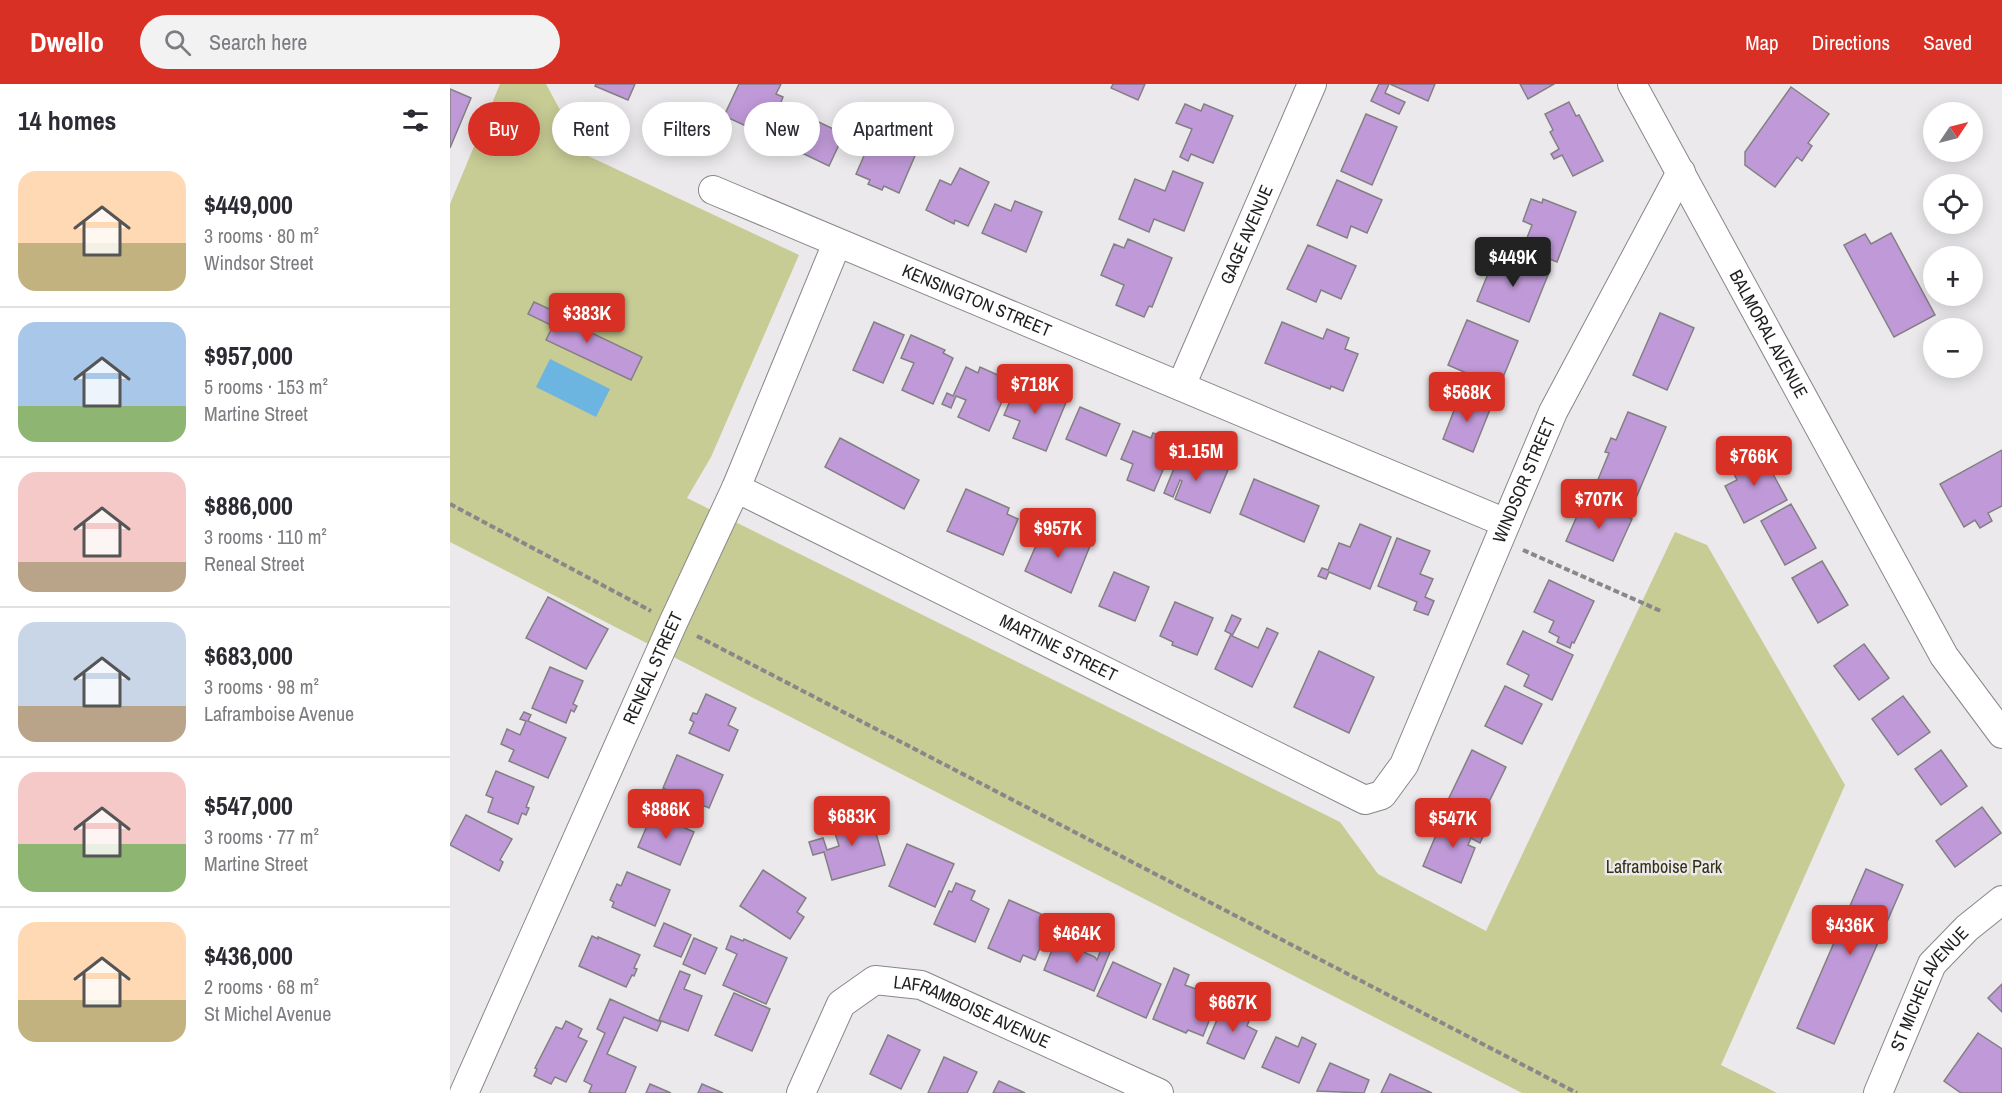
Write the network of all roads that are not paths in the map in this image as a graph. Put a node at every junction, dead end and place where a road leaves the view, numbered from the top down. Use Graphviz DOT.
graph roads {
  1 [pos="1312,84"];
  2 [pos="1632,84"];
  3 [pos="1681,172"];
  4 [pos="713,190"];
  5 [pos="837,243"];
  6 [pos="1181,386"];
  7 [pos="736,488"];
  8 [pos="1502,531"];
  9 [pos="2002,734"];
  10 [pos="1382,795"];
  11 [pos="2002,900"];
  12 [pos="464,1093"];
  13 [pos="801,1093"];
  14 [pos="1159,1093"];
  15 [pos="1878,1093"];
  1 -- 6 [label="street, GAGE AVENUE"];
  2 -- 3 [label="street, BALMORAL AVENUE"];
  3 -- 8 [label="street, WINDSOR STREET"];
  3 -- 9 [label="street, BALMORAL AVENUE"];
  4 -- 5 [label="street, KENSINGTON STREET"];
  5 -- 6 [label="street, KENSINGTON STREET"];
  5 -- 7 [label="street, RENEAL STREET"];
  6 -- 8 [label="street, KENSINGTON STREET"];
  7 -- 10 [label="street, MARTINE STREET"];
  7 -- 12 [label="street, RENEAL STREET"];
  8 -- 10 [label="street, WINDSOR STREET"];
  11 -- 15 [label="street, ST MICHEL AVENUE"];
  13 -- 14 [label="street, LAFRAMBOISE AVENUE"];
}
